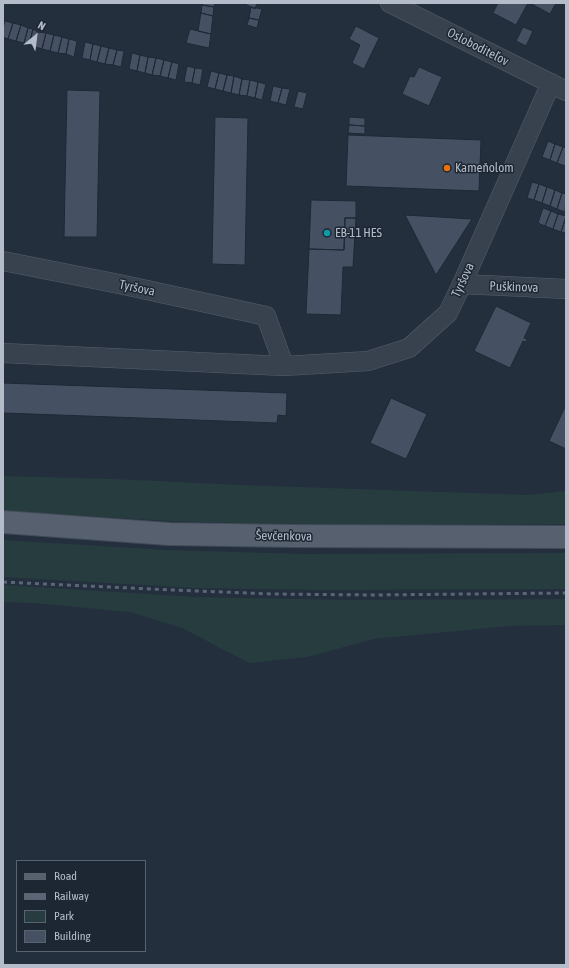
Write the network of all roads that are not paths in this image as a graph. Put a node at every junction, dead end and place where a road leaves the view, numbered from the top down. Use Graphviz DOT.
graph roads {
  1 [pos="390,3"];
  2 [pos="559,87"];
  3 [pos="3,261"];
  4 [pos="462,284"];
  5 [pos="566,289"];
  6 [pos="3,353"];
  7 [pos="284,366"];
  8 [pos="3,522"];
  9 [pos="566,537"];
  1 -- 2 [label="street, Osloboditeľov"];
  2 -- 4 [label="street, Tyršova"];
  3 -- 7 [label="street, Tyršova"];
  4 -- 5 [label="street, Puškinova"];
  4 -- 7 [label="street, Tyršova"];
  6 -- 7 [label="street, Tyršova"];
  8 -- 9 [label="main road, Ševčenkova"];
}
